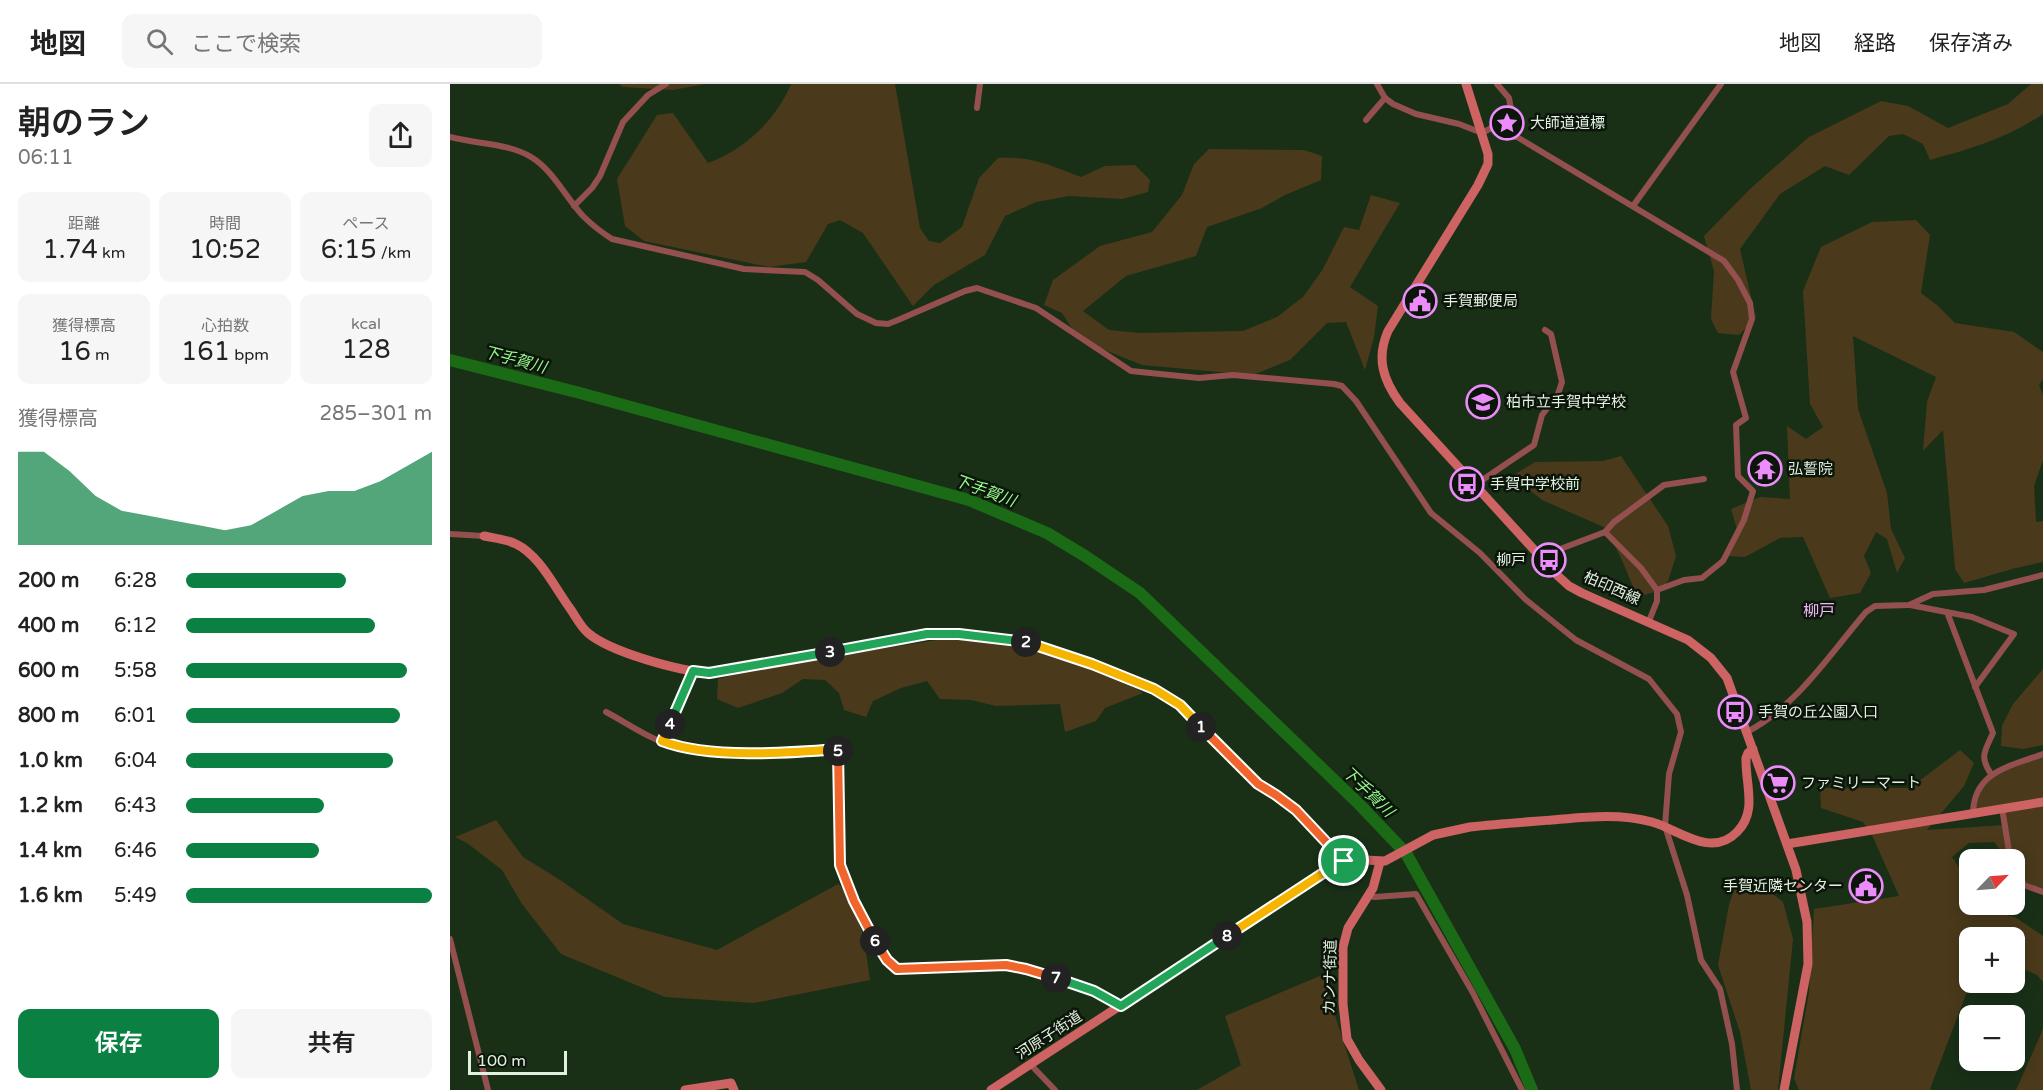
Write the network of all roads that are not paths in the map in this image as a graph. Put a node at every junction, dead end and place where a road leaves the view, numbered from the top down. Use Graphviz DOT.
graph roads {
  1 [pos="666,84"];
  2 [pos="980,84"];
  3 [pos="1377,84"];
  4 [pos="1466,84"];
  5 [pos="1497,84"];
  6 [pos="1721,84"];
  7 [pos="1385,98"];
  8 [pos="977,108"];
  9 [pos="1510,111"];
  10 [pos="1366,120"];
  11 [pos="1497,125"];
  12 [pos="1482,134"];
  13 [pos="1516,136"];
  14 [pos="450,137"];
  15 [pos="574,206"];
  16 [pos="1633,206"];
  17 [pos="1545,330"];
  18 [pos="1704,478"];
  19 [pos="1475,485"];
  20 [pos="1605,532"];
  21 [pos="450,534"];
  22 [pos="484,537"];
  23 [pos="1541,558"];
  24 [pos="2043,575"];
  25 [pos="1658,590"];
  26 [pos="1910,605"];
  27 [pos="1947,612"];
  28 [pos="1649,621"];
  29 [pos="693,671"];
  30 [pos="1975,687"];
  31 [pos="606,712"];
  32 [pos="1747,732"];
  33 [pos="662,741"];
  34 [pos="1753,749"];
  35 [pos="2043,754"];
  36 [pos="1991,774"];
  37 [pos="2043,802"];
  38 [pos="2002,808"];
  39 [pos="1973,813"];
  40 [pos="1665,826"];
  41 [pos="1787,844"];
  42 [pos="2011,849"];
  43 [pos="1344,861"];
  44 [pos="1380,862"];
  45 [pos="2025,885"];
  46 [pos="2043,892"];
  47 [pos="1369,896"];
  48 [pos="450,939"];
  49 [pos="1121,1006"];
  50 [pos="1031,1065"];
  51 [pos="488,1090"];
  52 [pos="685,1090"];
  53 [pos="734,1090"];
  54 [pos="991,1090"];
  55 [pos="1055,1090"];
  56 [pos="1381,1090"];
  57 [pos="1522,1090"];
  58 [pos="1737,1090"];
  59 [pos="1784,1090"];
  1 -- 15 [label="street"];
  2 -- 8 [label="street"];
  3 -- 7 [label="street"];
  4 -- 12 [label="street, 柏印西線"];
  5 -- 9 [label="street"];
  6 -- 16 [label="street"];
  7 -- 10 [label="street"];
  7 -- 12 [label="street"];
  9 -- 11 [label="street"];
  9 -- 13 [label="street"];
  11 -- 12 [label="street"];
  11 -- 13 [label="street"];
  12 -- 19 [label="street, 柏印西線"];
  13 -- 16 [label="street"];
  14 -- 15 [label="street"];
  15 -- 40 [label="street"];
  16 -- 25 [label="street"];
  17 -- 19 [label="street"];
  18 -- 20 [label="street"];
  19 -- 23 [label="street, 柏印西線"];
  20 -- 23 [label="street"];
  20 -- 25 [label="street"];
  21 -- 22 [label="street"];
  22 -- 29 [label="street"];
  23 -- 28 [label="street, 柏印西線"];
  24 -- 26 [label="street"];
  25 -- 28 [label="street"];
  26 -- 27 [label="street"];
  26 -- 32 [label="street"];
  27 -- 30 [label="street"];
  27 -- 30 [label="street"];
  28 -- 32 [label="street, 柏印西線"];
  29 -- 33 [label="street"];
  29 -- 43 [label="street"];
  30 -- 36 [label="street"];
  31 -- 33 [label="street"];
  32 -- 34 [label="street, 柏印西線"];
  33 -- 49 [label="street"];
  34 -- 40 [label="street"];
  34 -- 41 [label="street, 柏印西線"];
  35 -- 36 [label="street"];
  36 -- 39 [label="street"];
  37 -- 38 [label="street"];
  38 -- 39 [label="street"];
  38 -- 42 [label="street"];
  39 -- 41 [label="street"];
  40 -- 44 [label="street"];
  40 -- 58 [label="street"];
  41 -- 59 [label="street, 柏印西線"];
  43 -- 44 [label="street"];
  43 -- 49 [label="street, 河原子街道"];
  44 -- 47 [label="street, カンナ街道"];
  45 -- 46 [label="street"];
  47 -- 56 [label="street, カンナ街道"];
  47 -- 57 [label="street"];
  48 -- 51 [label="street"];
  49 -- 50 [label="street, 河原子街道"];
  50 -- 54 [label="street, 河原子街道"];
  50 -- 55 [label="street"];
  52 -- 53 [label="street"];
}
